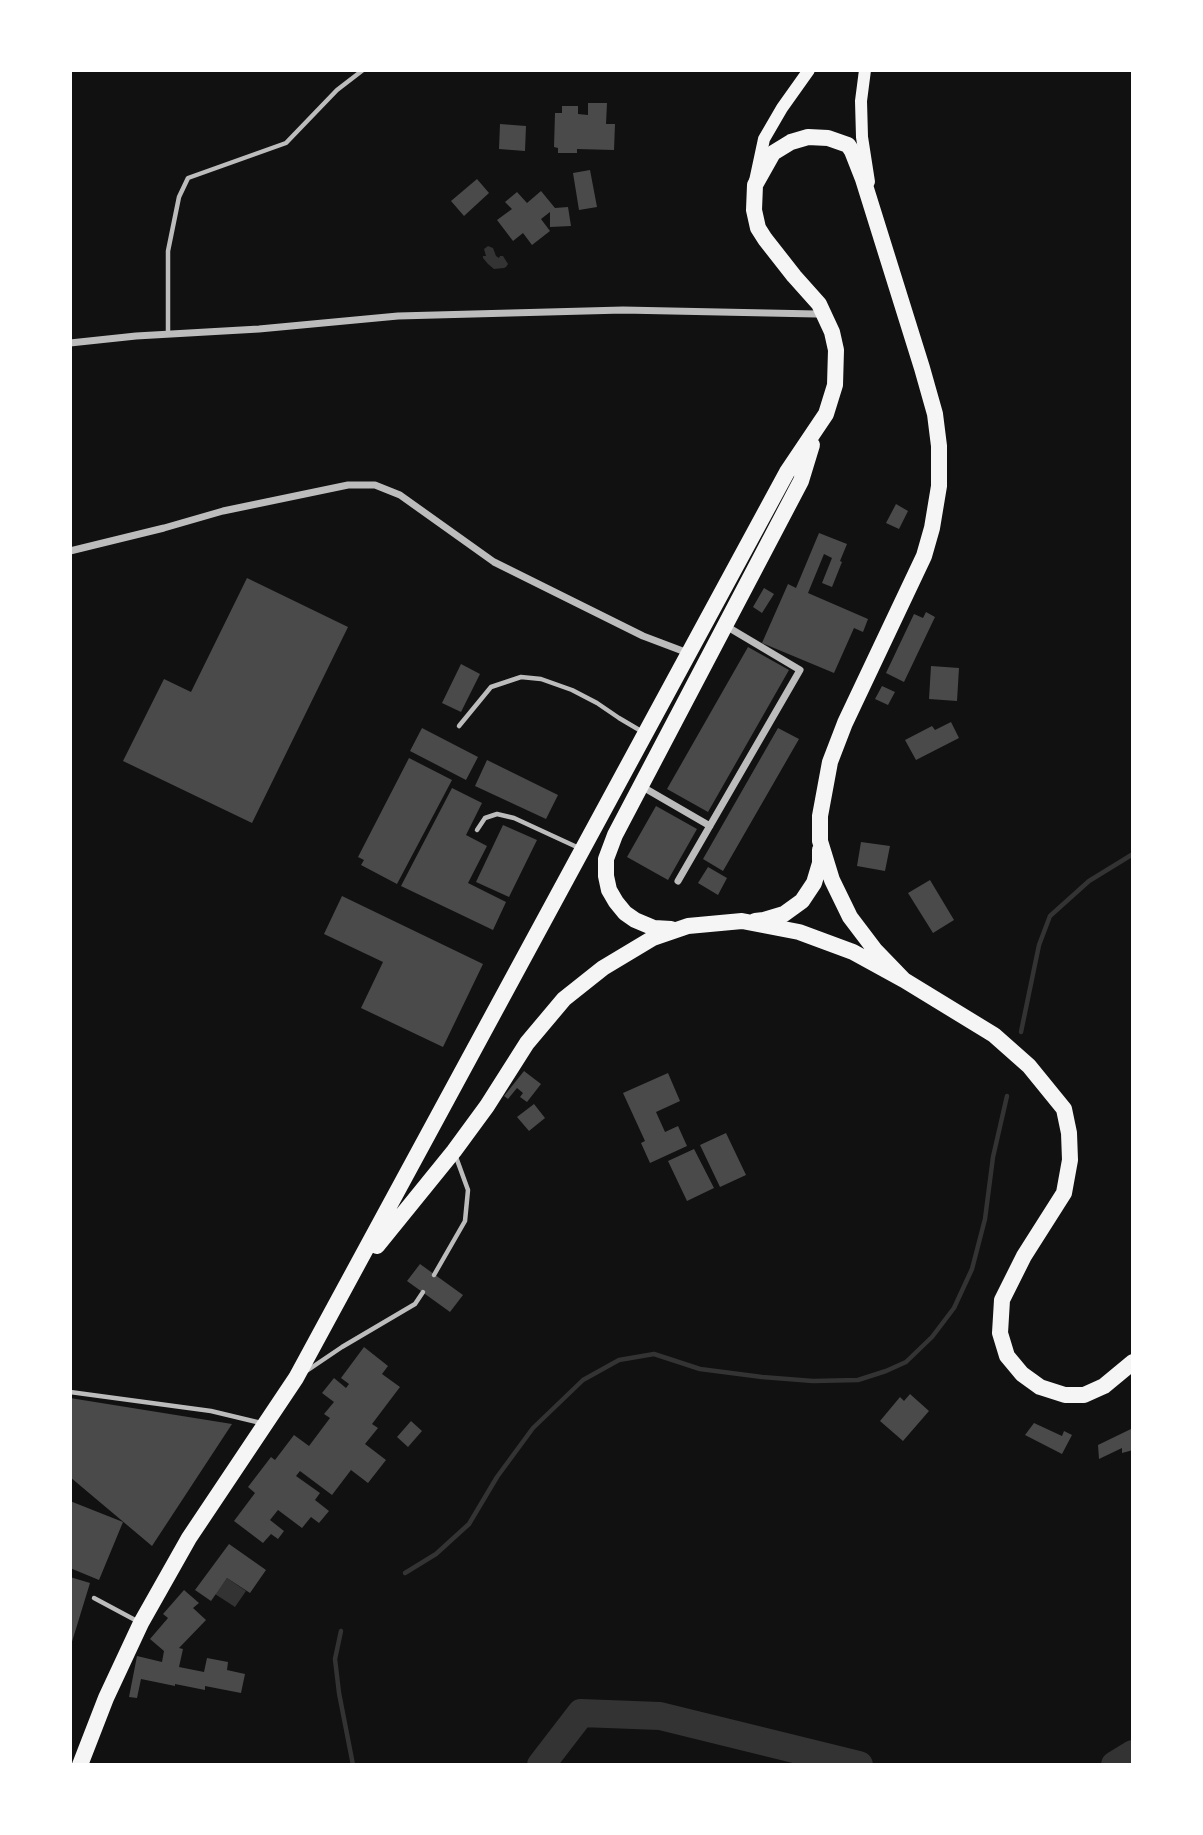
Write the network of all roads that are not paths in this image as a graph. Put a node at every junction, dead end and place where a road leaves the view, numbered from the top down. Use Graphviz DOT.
graph roads {
  1 [pos="363,70"];
  2 [pos="809,70"];
  3 [pos="865,70"];
  4 [pos="754,185"];
  5 [pos="874,217"];
  6 [pos="824,313"];
  7 [pos="168,334"];
  8 [pos="70,343"];
  9 [pos="816,432"];
  10 [pos="70,551"];
  11 [pos="725,626"];
  12 [pos="689,654"];
  13 [pos="459,726"];
  14 [pos="646,734"];
  15 [pos="640,786"];
  16 [pos="710,826"];
  17 [pos="477,830"];
  18 [pos="820,841"];
  19 [pos="583,850"];
  20 [pos="678,881"];
  21 [pos="742,921"];
  22 [pos="688,926"];
  23 [pos="904,980"];
  24 [pos="454,1151"];
  25 [pos="353,1275"];
  26 [pos="434,1275"];
  27 [pos="423,1292"];
  28 [pos="1133,1362"];
  29 [pos="296,1378"];
  30 [pos="70,1392"];
  31 [pos="265,1424"];
  32 [pos="94,1598"];
  33 [pos="141,1623"];
  34 [pos="80,1765"];
  1 -- 7 [label="lane"];
  2 -- 4 [label="main road"];
  3 -- 5 [label="main road"];
  4 -- 5 [label="highway"];
  4 -- 6 [label="highway"];
  5 -- 18 [label="highway"];
  6 -- 7 [label="street"];
  6 -- 9 [label="highway"];
  7 -- 8 [label="street"];
  9 -- 11 [label="highway"];
  9 -- 12 [label="highway"];
  10 -- 12 [label="street"];
  11 -- 15 [label="highway"];
  11 -- 16 [label="street"];
  12 -- 14 [label="highway"];
  13 -- 14 [label="lane"];
  14 -- 19 [label="highway"];
  15 -- 16 [label="street"];
  15 -- 22 [label="highway"];
  16 -- 20 [label="street"];
  17 -- 19 [label="lane"];
  18 -- 21 [label="highway"];
  18 -- 23 [label="highway"];
  19 -- 25 [label="highway"];
  21 -- 22 [label="highway"];
  21 -- 23 [label="highway"];
  22 -- 24 [label="highway"];
  23 -- 28 [label="highway"];
  24 -- 25 [label="highway"];
  24 -- 26 [label="lane"];
  25 -- 29 [label="highway"];
  27 -- 29 [label="lane"];
  29 -- 31 [label="highway"];
  30 -- 31 [label="lane"];
  31 -- 33 [label="highway"];
  32 -- 33 [label="lane"];
  33 -- 34 [label="highway"];
}
